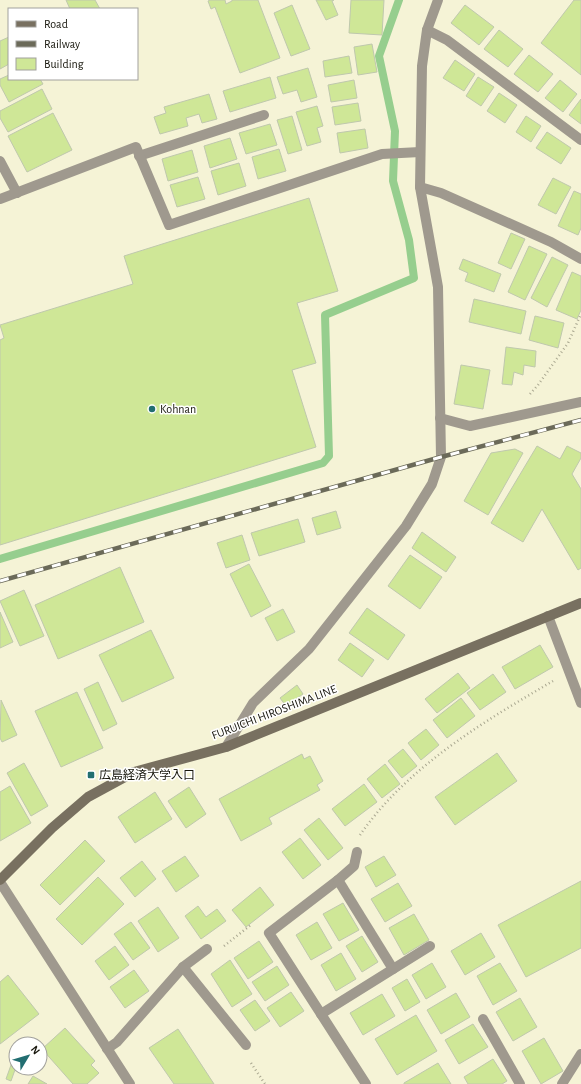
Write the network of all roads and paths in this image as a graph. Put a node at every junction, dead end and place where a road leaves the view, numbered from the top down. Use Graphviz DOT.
graph roads {
  1 [pos="438,0"];
  2 [pos="427,30"];
  3 [pos="264,115"];
  4 [pos="581,140"];
  5 [pos="420,152"];
  6 [pos="140,156"];
  7 [pos="0,161"];
  8 [pos="420,187"];
  9 [pos="17,193"];
  10 [pos="0,199"];
  11 [pos="581,259"];
  12 [pos="581,314"];
  13 [pos="581,402"];
  14 [pos="440,418"];
  15 [pos="509,418"];
  16 [pos="581,603"];
  17 [pos="548,616"];
  18 [pos="569,672"];
  19 [pos="581,703"];
  20 [pos="226,746"];
  21 [pos="357,840"];
  22 [pos="357,852"];
  23 [pos="338,880"];
  24 [pos="0,881"];
  25 [pos="253,924"];
  26 [pos="430,946"];
  27 [pos="207,949"];
  28 [pos="183,967"];
  29 [pos="393,969"];
  30 [pos="321,1014"];
  31 [pos="483,1019"];
  32 [pos="246,1045"];
  33 [pos="107,1049"];
  34 [pos="581,1054"];
  35 [pos="130,1084"];
  36 [pos="265,1084"];
  37 [pos="366,1084"];
  38 [pos="520,1084"];
  39 [pos="562,1084"];
  1 -- 2 [label="street"];
  2 -- 4 [label="street"];
  2 -- 5 [label="street"];
  3 -- 6 [label="street"];
  5 -- 6 [label="street"];
  5 -- 8 [label="street"];
  6 -- 9 [label="street"];
  7 -- 9 [label="street"];
  8 -- 11 [label="street"];
  8 -- 14 [label="street"];
  9 -- 10 [label="street"];
  12 -- 15 [label="path"];
  13 -- 15 [label="street"];
  14 -- 15 [label="street"];
  14 -- 20 [label="street"];
  16 -- 17 [label="main road, FURUICHI HIROSHIMA LINE"];
  17 -- 18 [label="street"];
  17 -- 20 [label="main road, FURUICHI HIROSHIMA LINE"];
  18 -- 19 [label="street"];
  18 -- 21 [label="path"];
  20 -- 24 [label="main road, FURUICHI HIROSHIMA LINE"];
  22 -- 23 [label="street"];
  23 -- 29 [label="street"];
  23 -- 30 [label="street"];
  24 -- 33 [label="street"];
  25 -- 27 [label="path"];
  26 -- 29 [label="street"];
  27 -- 28 [label="street"];
  28 -- 32 [label="street"];
  28 -- 33 [label="street"];
  29 -- 30 [label="street"];
  30 -- 37 [label="street"];
  31 -- 38 [label="street"];
  32 -- 36 [label="path"];
  33 -- 35 [label="street"];
  34 -- 39 [label="street"];
}
